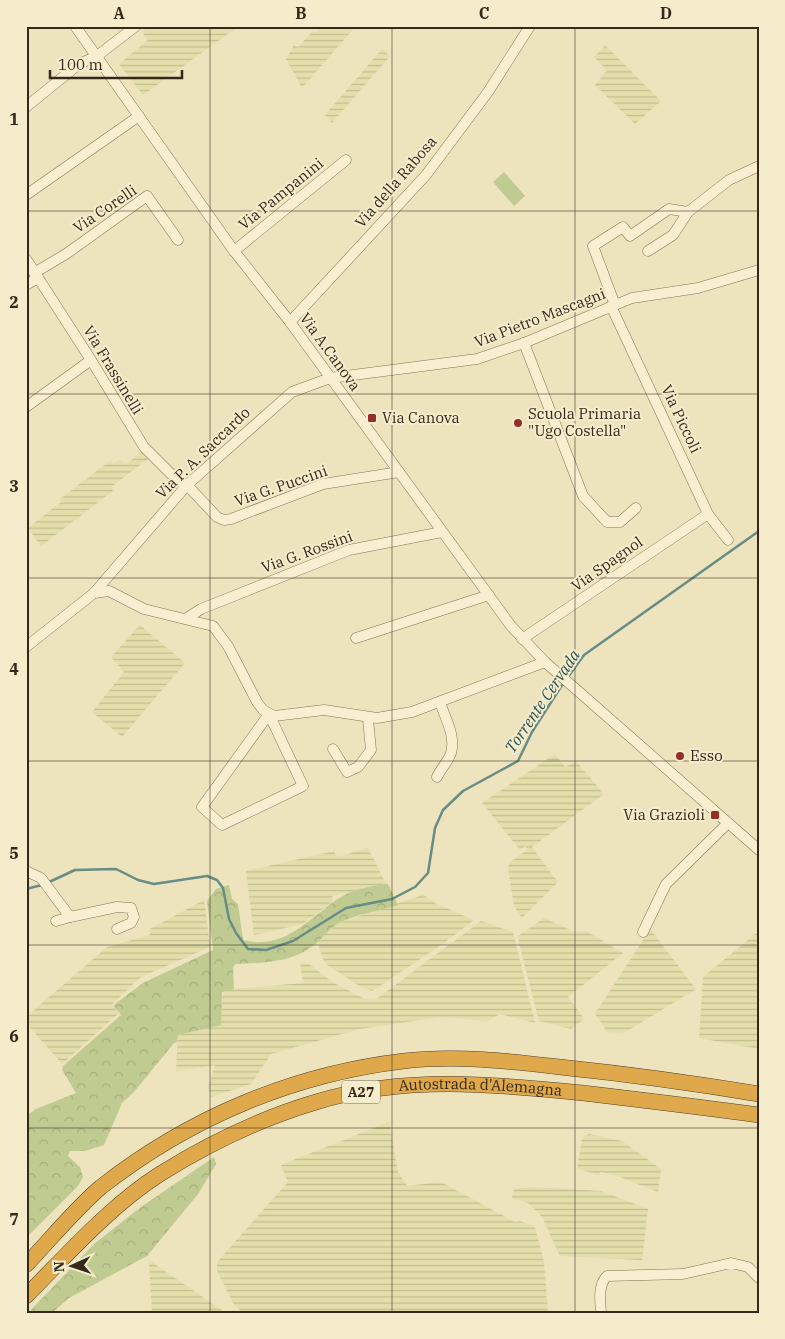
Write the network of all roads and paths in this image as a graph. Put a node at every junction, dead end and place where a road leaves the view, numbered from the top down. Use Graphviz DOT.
graph roads {
  1 [pos="75,26"];
  2 [pos="136,26"];
  3 [pos="530,26"];
  4 [pos="96,56"];
  5 [pos="26,107"];
  6 [pos="139,116"];
  7 [pos="346,160"];
  8 [pos="759,166"];
  9 [pos="26,196"];
  10 [pos="688,212"];
  11 [pos="178,240"];
  12 [pos="648,250"];
  13 [pos="234,251"];
  14 [pos="26,259"];
  15 [pos="759,270"];
  16 [pos="36,276"];
  17 [pos="26,285"];
  18 [pos="613,305"];
  19 [pos="290,322"];
  20 [pos="524,343"];
  21 [pos="91,360"];
  22 [pos="330,378"];
  23 [pos="26,407"];
  24 [pos="399,472"];
  25 [pos="187,485"];
  26 [pos="636,508"];
  27 [pos="708,514"];
  28 [pos="442,532"];
  29 [pos="728,540"];
  30 [pos="94,593"];
  31 [pos="489,595"];
  32 [pos="187,618"];
  33 [pos="356,638"];
  34 [pos="522,639"];
  35 [pos="26,647"];
  36 [pos="544,662"];
  37 [pos="440,702"];
  38 [pos="269,714"];
  39 [pos="368,719"];
  40 [pos="333,749"];
  41 [pos="437,777"];
  42 [pos="728,823"];
  43 [pos="759,850"];
  44 [pos="26,871"];
  45 [pos="70,917"];
  46 [pos="56,920"];
  47 [pos="117,929"];
  48 [pos="643,932"];
  49 [pos="759,1094"];
  50 [pos="759,1115"];
  51 [pos="26,1265"];
  52 [pos="759,1278"];
  53 [pos="26,1296"];
  54 [pos="601,1313"];
  1 -- 4 [label="street, Via A.Canova"];
  2 -- 4 [label="street"];
  3 -- 19 [label="street, Via della Rabosa"];
  4 -- 5 [label="street"];
  4 -- 6 [label="street, Via A.Canova"];
  6 -- 9 [label="street"];
  6 -- 13 [label="street, Via A.Canova"];
  7 -- 13 [label="street, Via Pampanini"];
  8 -- 10 [label="street"];
  10 -- 12 [label="street"];
  10 -- 18 [label="street, Via Piccoli"];
  11 -- 16 [label="street, Via Corelli"];
  13 -- 19 [label="street, Via A.Canova"];
  14 -- 16 [label="street, Via Frassinelli"];
  15 -- 18 [label="street, Via Pietro Mascagni"];
  16 -- 17 [label="street"];
  16 -- 21 [label="street, Via Frassinelli"];
  18 -- 20 [label="street, Via Pietro Mascagni"];
  18 -- 27 [label="street, Via Piccoli"];
  19 -- 22 [label="street, Via A.Canova"];
  20 -- 22 [label="street, Via Pietro Mascagni"];
  20 -- 26 [label="street"];
  21 -- 23 [label="street"];
  21 -- 25 [label="street, Via Frassinelli"];
  22 -- 24 [label="street, Via A.Canova"];
  22 -- 25 [label="street, Via P. A. Saccardo"];
  24 -- 25 [label="street, Via G. Puccini"];
  24 -- 28 [label="street, Via A.Canova"];
  25 -- 30 [label="street, Via P. A. Saccardo"];
  27 -- 29 [label="street, Via Piccoli"];
  27 -- 34 [label="street, Via Spagnol"];
  28 -- 31 [label="street, Via A.Canova"];
  28 -- 32 [label="street, Via G. Rossini"];
  30 -- 32 [label="street"];
  30 -- 35 [label="street, Via P. A. Saccardo"];
  31 -- 33 [label="street"];
  31 -- 34 [label="street, Via A.Canova"];
  32 -- 38 [label="street"];
  34 -- 36 [label="street, Via A.Canova"];
  36 -- 37 [label="street"];
  36 -- 42 [label="street, Via A.Canova"];
  37 -- 39 [label="street"];
  37 -- 41 [label="street"];
  38 -- 38 [label="street"];
  38 -- 39 [label="street"];
  39 -- 40 [label="street"];
  42 -- 43 [label="street, Via A.Canova"];
  42 -- 48 [label="street"];
  44 -- 45 [label="street"];
  45 -- 46 [label="street"];
  45 -- 47 [label="street"];
  49 -- 51 [label="highway, Autostrada d'Alemagna / A27"];
  50 -- 53 [label="highway, Autostrada d'Alemagna / A27"];
  52 -- 54 [label="street"];
}
